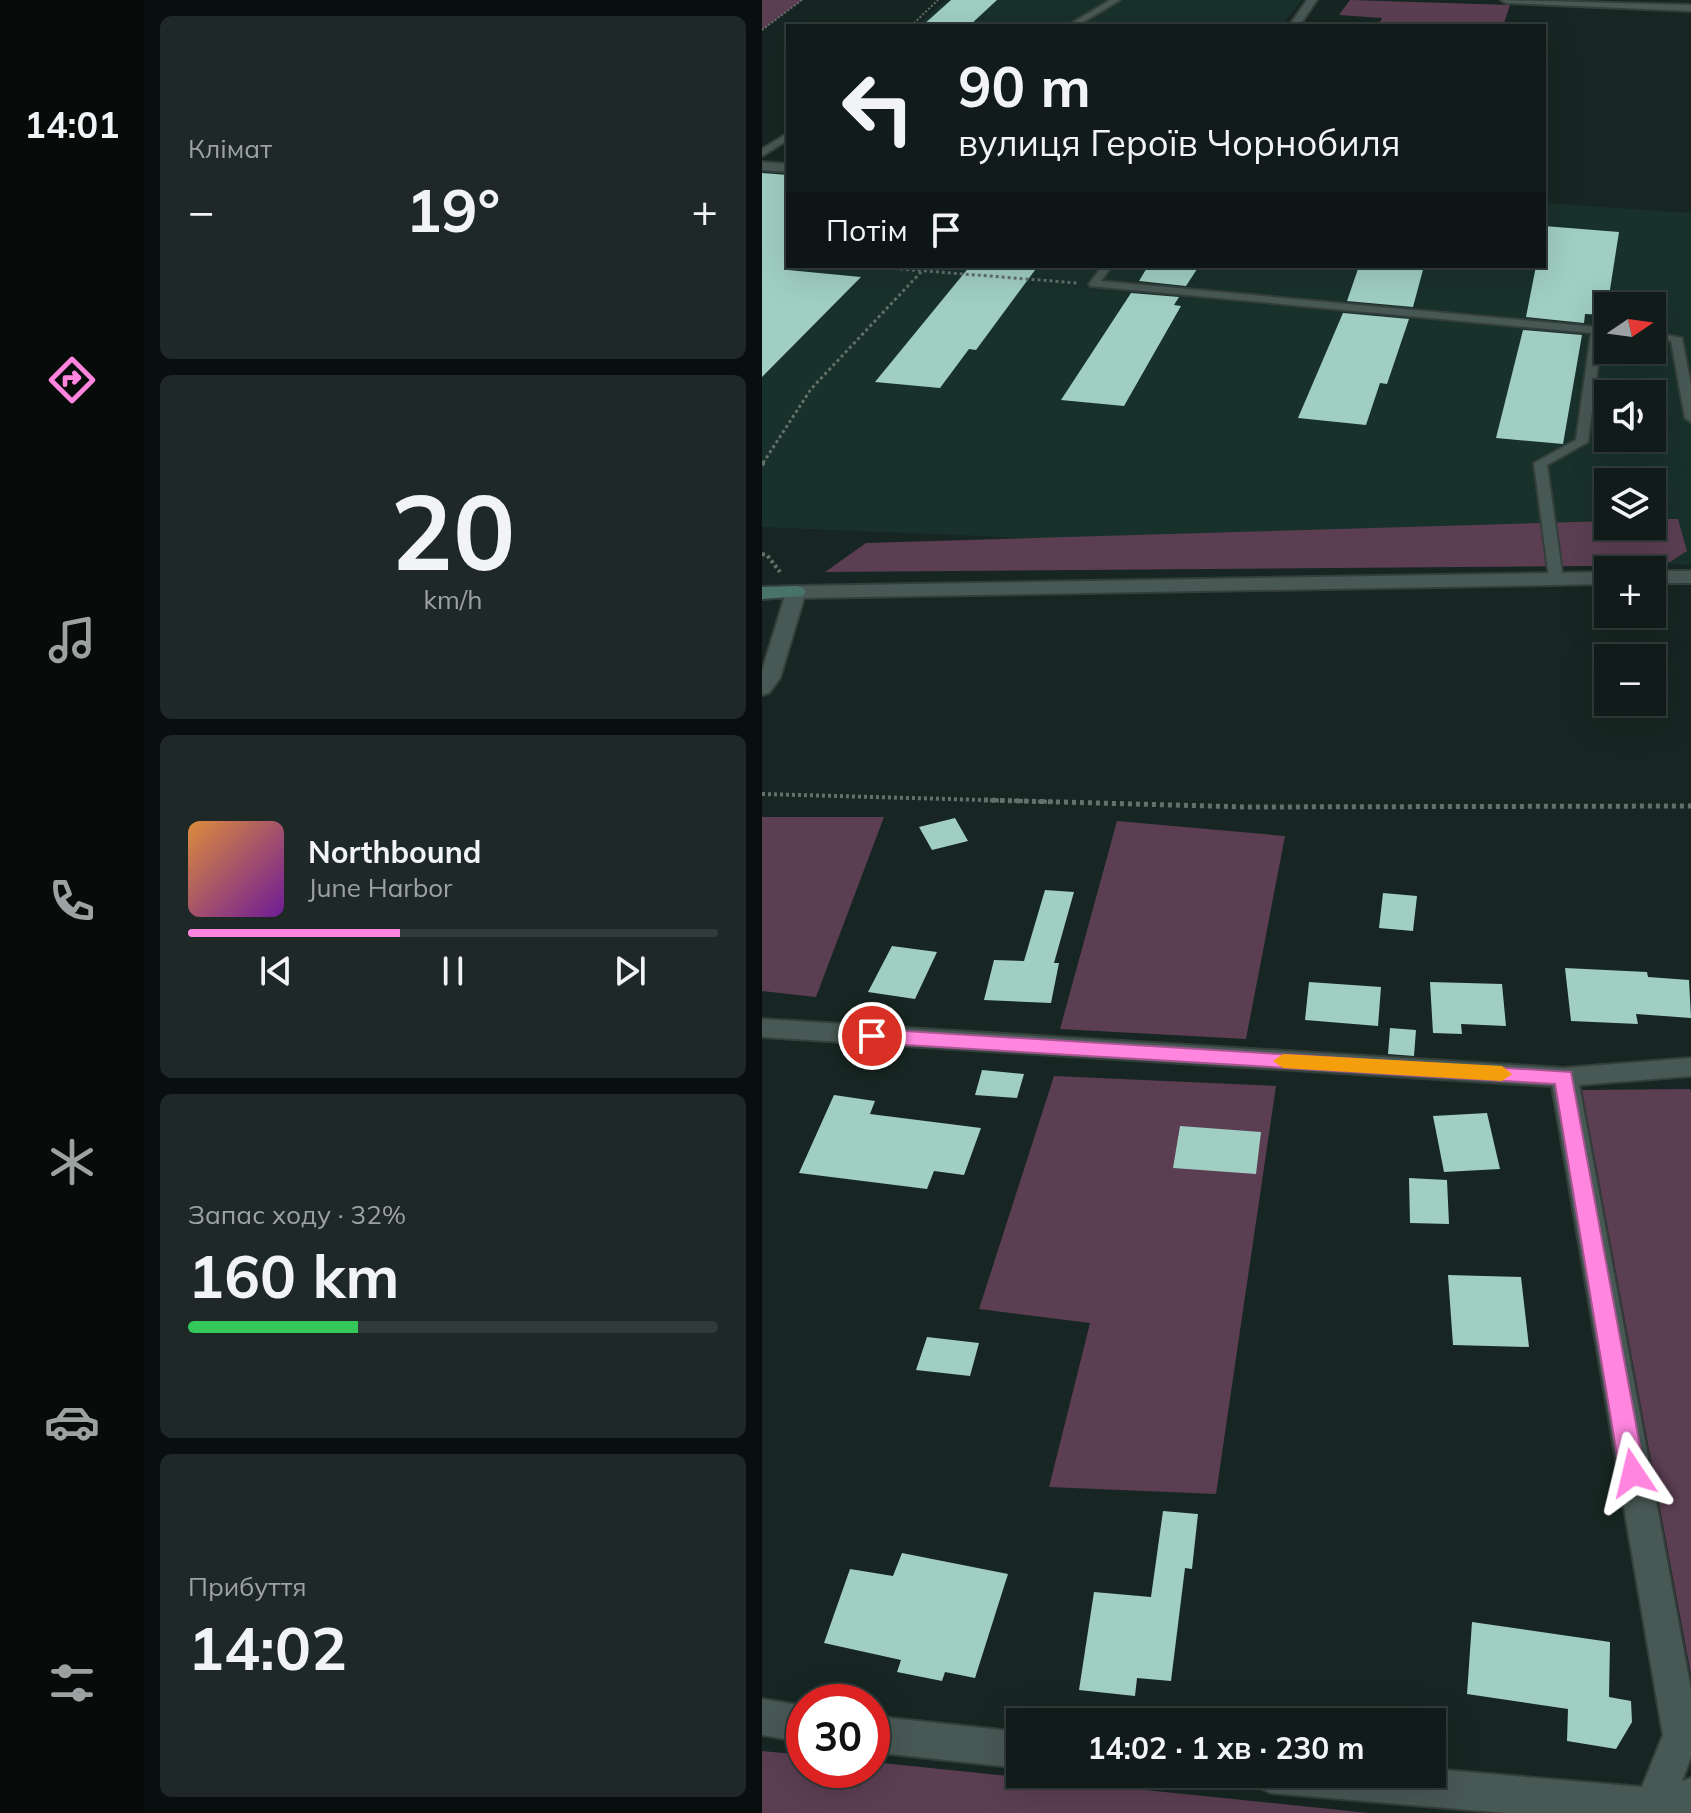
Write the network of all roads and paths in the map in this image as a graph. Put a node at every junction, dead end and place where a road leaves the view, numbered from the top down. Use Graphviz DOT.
graph roads {
  1 [pos="802,0"];
  2 [pos="938,0"];
  3 [pos="1116,0"];
  4 [pos="1312,0"];
  5 [pos="1506,0"];
  6 [pos="1691,8"];
  7 [pos="762,22"];
  8 [pos="773,22"];
  9 [pos="913,24"];
  10 [pos="1074,24"];
  11 [pos="1295,24"];
  12 [pos="762,30"];
  13 [pos="786,137"];
  14 [pos="762,153"];
  15 [pos="762,166"];
  16 [pos="786,168"];
  17 [pos="888,268"];
  18 [pos="1106,268"];
  19 [pos="921,272"];
  20 [pos="1094,284"];
  21 [pos="1594,329"];
  22 [pos="1666,337"];
  23 [pos="1596,364"];
  24 [pos="1691,418"];
  25 [pos="762,465"];
  26 [pos="762,549"];
  27 [pos="767,555"];
  28 [pos="1666,577"];
  29 [pos="1691,577"];
  30 [pos="1594,578"];
  31 [pos="1556,579"];
  32 [pos="796,592"];
  33 [pos="762,593"];
  34 [pos="762,689"];
  35 [pos="762,794"];
  36 [pos="1691,806"];
  37 [pos="762,1028"];
  38 [pos="1691,1067"];
  39 [pos="1564,1077"];
  40 [pos="762,1717"];
  41 [pos="786,1721"];
  42 [pos="890,1736"];
  43 [pos="1006,1748"];
  44 [pos="1421,1788"];
  45 [pos="1691,1797"];
  46 [pos="1656,1810"];
  1 -- 8 [label="path"];
  2 -- 9 [label="path"];
  3 -- 10 [label="lane"];
  4 -- 11 [label="street"];
  5 -- 6 [label="street"];
  7 -- 8 [label="path"];
  8 -- 12 [label="path"];
  13 -- 14 [label="lane"];
  15 -- 16 [label="street"];
  17 -- 19 [label="path"];
  18 -- 20 [label="lane"];
  19 -- 20 [label="path"];
  19 -- 25 [label="path"];
  20 -- 21 [label="lane"];
  22 -- 24 [label="lane"];
  23 -- 31 [label="lane"];
  26 -- 27 [label="path"];
  28 -- 29 [label="street"];
  30 -- 31 [label="street"];
  31 -- 32 [label="street"];
  32 -- 33 [label="street"];
  32 -- 34 [label="street"];
  35 -- 36 [label="path"];
  37 -- 39 [label="street"];
  38 -- 39 [label="street"];
  39 -- 46 [label="street"];
  40 -- 41 [label="street"];
  42 -- 43 [label="street"];
  44 -- 46 [label="street"];
  45 -- 46 [label="street"];
}
